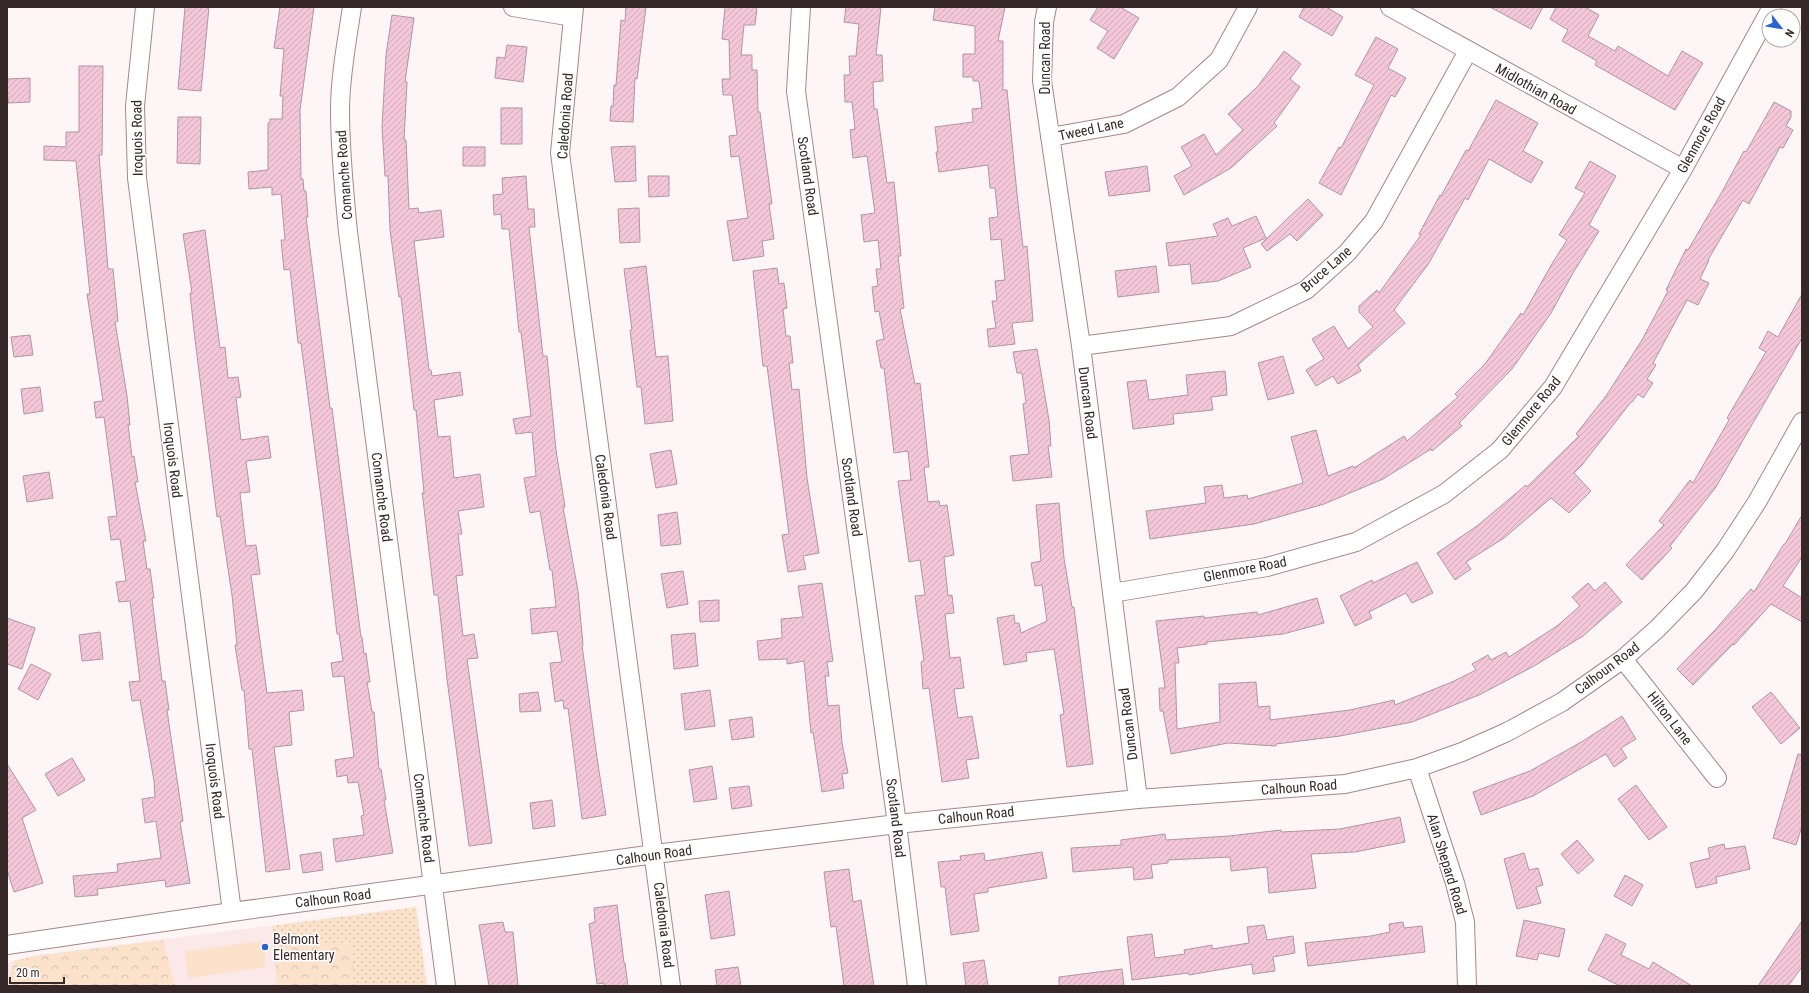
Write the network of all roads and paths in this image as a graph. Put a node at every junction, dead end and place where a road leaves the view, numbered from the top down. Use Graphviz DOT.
graph roads {
  1 [pos="145,7"];
  2 [pos="352,7"];
  3 [pos="513,7"];
  4 [pos="801,7"];
  5 [pos="1047,7"];
  6 [pos="1248,7"];
  7 [pos="1390,7"];
  8 [pos="1772,7"];
  9 [pos="574,12"];
  10 [pos="1468,51"];
  11 [pos="1050,137"];
  12 [pos="1683,170"];
  13 [pos="1081,346"];
  14 [pos="1802,422"];
  15 [pos="1112,593"];
  16 [pos="1623,659"];
  17 [pos="1417,768"];
  18 [pos="1717,778"];
  19 [pos="1138,799"];
  20 [pos="897,824"];
  21 [pos="655,854"];
  22 [pos="433,886"];
  23 [pos="232,912"];
  24 [pos="7,945"];
  25 [pos="446,986"];
  26 [pos="671,986"];
  27 [pos="917,986"];
  28 [pos="1467,986"];
  1 -- 23 [label="street, Iroquois Road"];
  2 -- 22 [label="street, Comanche Road"];
  3 -- 9 [label="street"];
  4 -- 20 [label="street, Scotland Road"];
  5 -- 11 [label="street, Duncan Road"];
  6 -- 11 [label="street, Tweed Lane"];
  7 -- 10 [label="street, Midlothian Road"];
  8 -- 12 [label="street, Glenmore Road"];
  9 -- 21 [label="street, Caledonia Road"];
  10 -- 12 [label="street, Midlothian Road"];
  10 -- 13 [label="street, Bruce Lane"];
  11 -- 13 [label="street, Duncan Road"];
  12 -- 15 [label="street, Glenmore Road"];
  13 -- 15 [label="street, Duncan Road"];
  14 -- 16 [label="street, Calhoun Road"];
  15 -- 19 [label="street, Duncan Road"];
  16 -- 17 [label="street, Calhoun Road"];
  16 -- 18 [label="street, Hilton Lane"];
  17 -- 19 [label="street, Calhoun Road"];
  17 -- 28 [label="street, Alan Shepard Road"];
  19 -- 20 [label="street, Calhoun Road"];
  20 -- 21 [label="street, Calhoun Road"];
  20 -- 27 [label="street, Scotland Road"];
  21 -- 22 [label="street, Calhoun Road"];
  21 -- 26 [label="street, Caledonia Road"];
  22 -- 23 [label="street, Calhoun Road"];
  22 -- 25 [label="street, Comanche Road"];
  23 -- 24 [label="street, Calhoun Road"];
}
